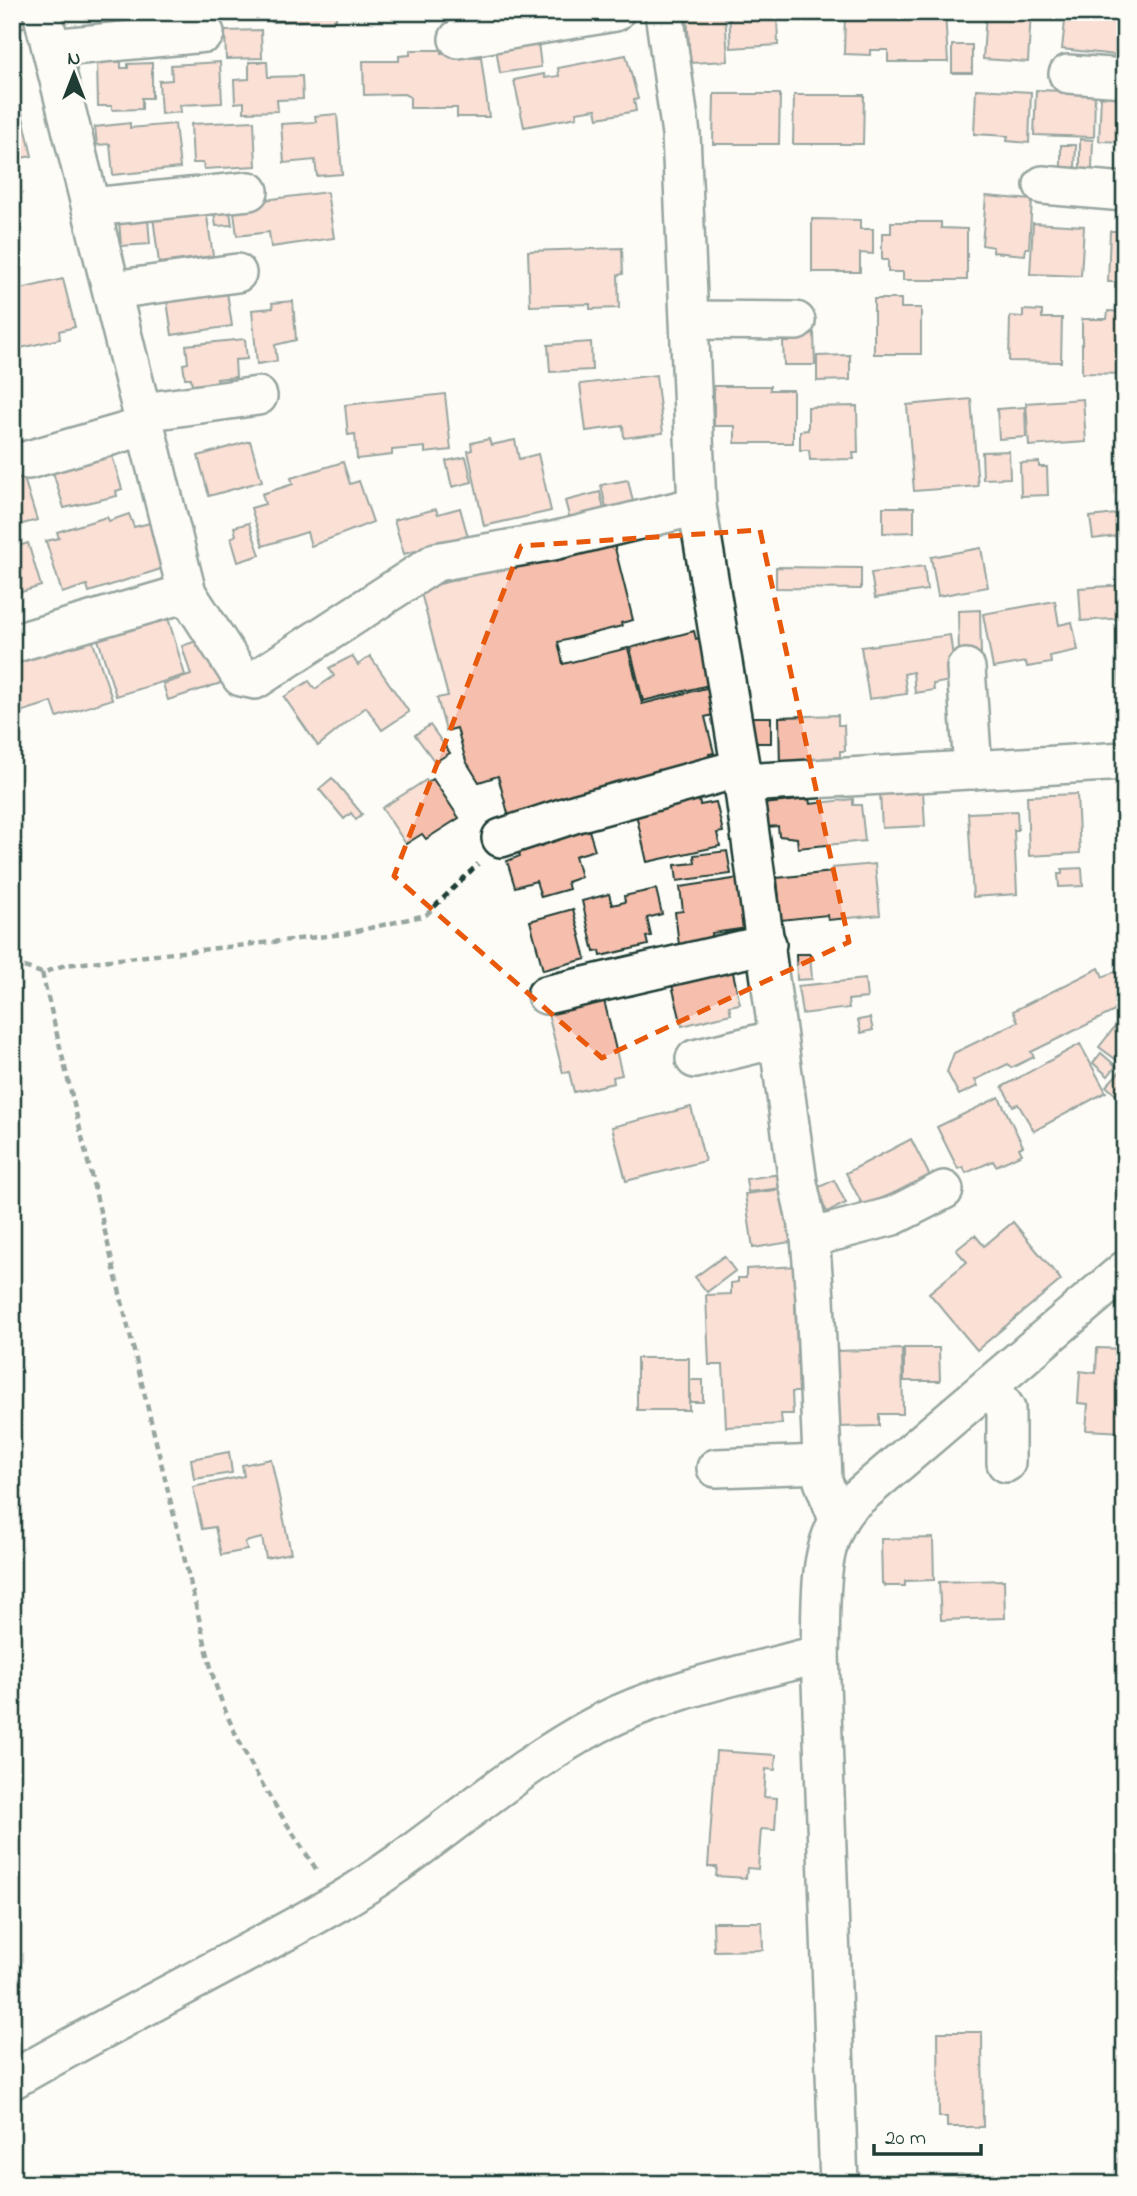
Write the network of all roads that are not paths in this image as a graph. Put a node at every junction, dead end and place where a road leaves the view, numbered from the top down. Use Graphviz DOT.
graph roads {
  1 [pos="42,12"];
  2 [pos="615,12"];
  3 [pos="664,12"];
  4 [pos="205,33"];
  5 [pos="458,39"];
  6 [pos="51,48"];
  7 [pos="1068,74"];
  8 [pos="1125,78"];
  9 [pos="1043,185"];
  10 [pos="249,191"];
  11 [pos="1125,192"];
  12 [pos="92,207"];
  13 [pos="237,273"];
  14 [pos="113,290"];
  15 [pos="691,320"];
  16 [pos="796,321"];
  17 [pos="258,396"];
  18 [pos="145,419"];
  19 [pos="28,460"];
  20 [pos="697,506"];
  21 [pos="187,593"];
  22 [pos="12,644"];
  23 [pos="966,668"];
  24 [pos="1125,761"];
  25 [pos="973,770"];
  26 [pos="742,776"];
  27 [pos="501,838"];
  28 [pos="767,944"];
  29 [pos="546,995"];
  30 [pos="777,1039"];
  31 [pos="695,1059"];
  32 [pos="944,1190"];
  33 [pos="810,1238"];
  34 [pos="1122,1278"];
  35 [pos="990,1385"];
  36 [pos="1006,1463"];
  37 [pos="822,1464"];
  38 [pos="716,1468"];
  39 [pos="838,1519"];
  40 [pos="820,1654"];
  41 [pos="12,2080"];
  42 [pos="839,2184"];
  1 -- 6 [label="street"];
  2 -- 5 [label="street"];
  3 -- 15 [label="street"];
  4 -- 6 [label="street"];
  6 -- 12 [label="street"];
  7 -- 8 [label="street"];
  9 -- 11 [label="street"];
  10 -- 12 [label="street"];
  12 -- 14 [label="street"];
  13 -- 14 [label="street"];
  14 -- 18 [label="street"];
  15 -- 16 [label="street"];
  15 -- 20 [label="street"];
  17 -- 18 [label="street"];
  18 -- 19 [label="street"];
  18 -- 21 [label="street"];
  20 -- 21 [label="street"];
  20 -- 26 [label="street"];
  21 -- 22 [label="street"];
  23 -- 25 [label="street"];
  24 -- 25 [label="street"];
  25 -- 26 [label="street"];
  26 -- 27 [label="street"];
  26 -- 28 [label="street"];
  28 -- 29 [label="street"];
  28 -- 30 [label="street"];
  30 -- 31 [label="street"];
  30 -- 33 [label="street"];
  32 -- 33 [label="street"];
  33 -- 37 [label="street"];
  34 -- 35 [label="street"];
  35 -- 36 [label="street"];
  35 -- 39 [label="street"];
  37 -- 38 [label="street"];
  37 -- 39 [label="street"];
  39 -- 40 [label="street"];
  40 -- 41 [label="street"];
  40 -- 42 [label="street"];
}
